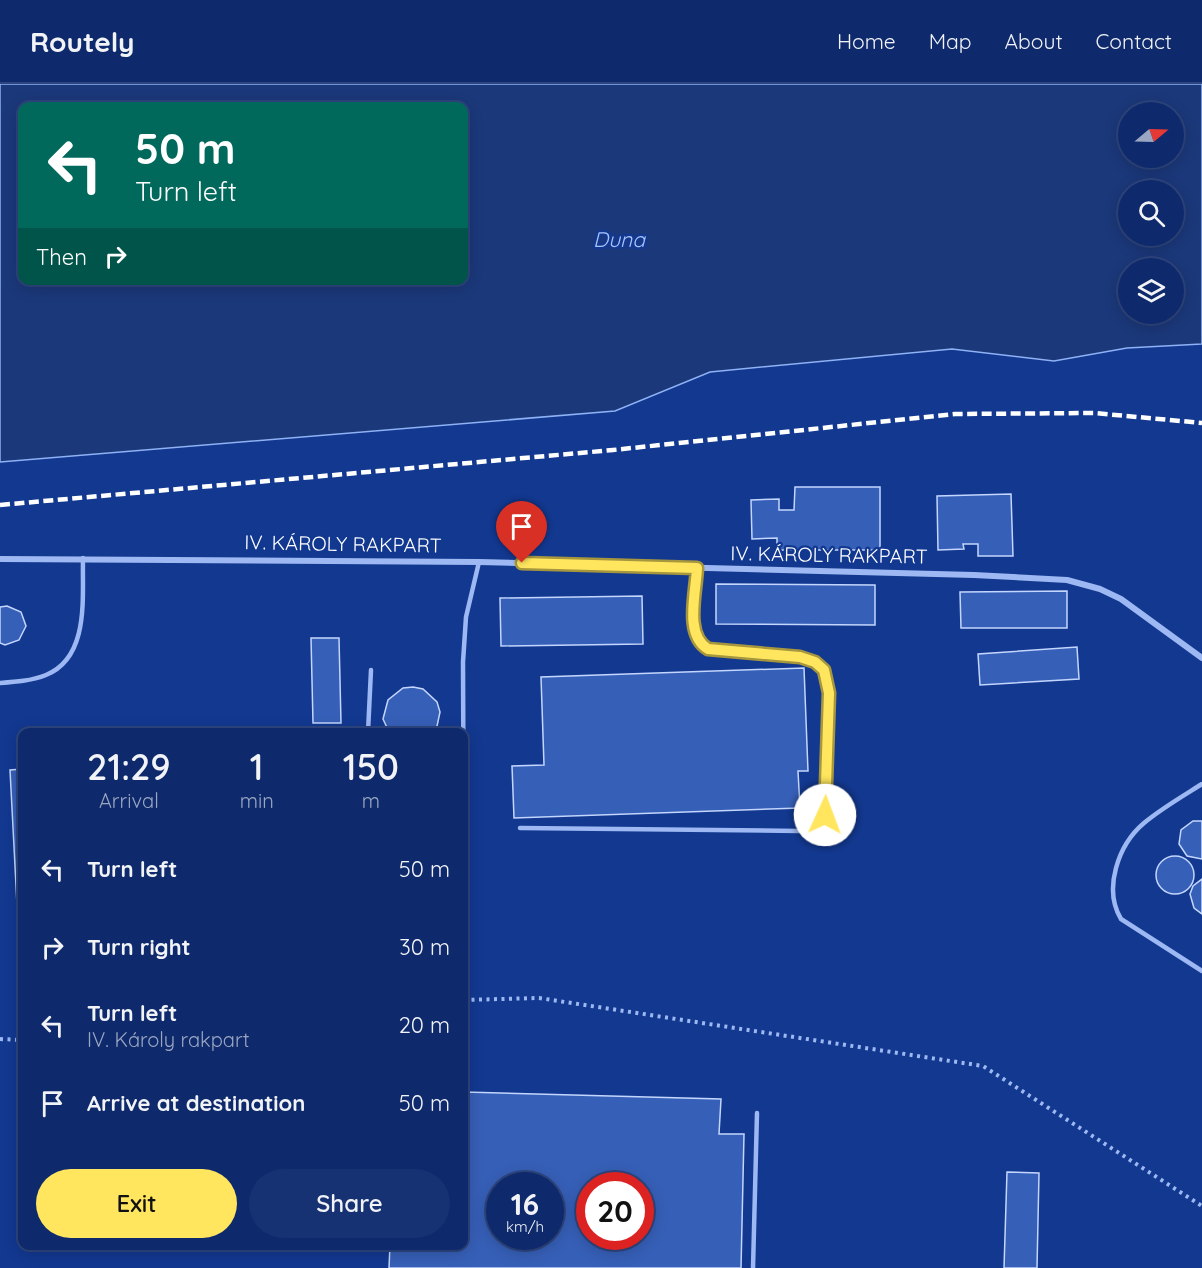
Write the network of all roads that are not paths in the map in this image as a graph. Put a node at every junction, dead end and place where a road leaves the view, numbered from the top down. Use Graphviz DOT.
graph roads {
  1 [pos="83,558"];
  2 [pos="0,559"];
  3 [pos="478,562"];
  4 [pos="697,568"];
  5 [pos="1202,658"];
  6 [pos="371,670"];
  7 [pos="0,683"];
  8 [pos="368,728"];
  9 [pos="463,728"];
  10 [pos="1202,784"];
  11 [pos="520,828"];
  12 [pos="1202,971"];
  13 [pos="757,1113"];
  14 [pos="753,1268"];
  1 -- 2 [label="street, IV. KÁROLY RAKPART"];
  1 -- 3 [label="street, IV. KÁROLY RAKPART"];
  1 -- 7 [label="lane"];
  3 -- 4 [label="street, IV. KÁROLY RAKPART"];
  3 -- 9 [label="lane"];
  4 -- 5 [label="street, IV. KÁROLY RAKPART"];
  4 -- 11 [label="lane"];
  6 -- 8 [label="lane"];
  10 -- 12 [label="lane"];
  13 -- 14 [label="lane"];
}
